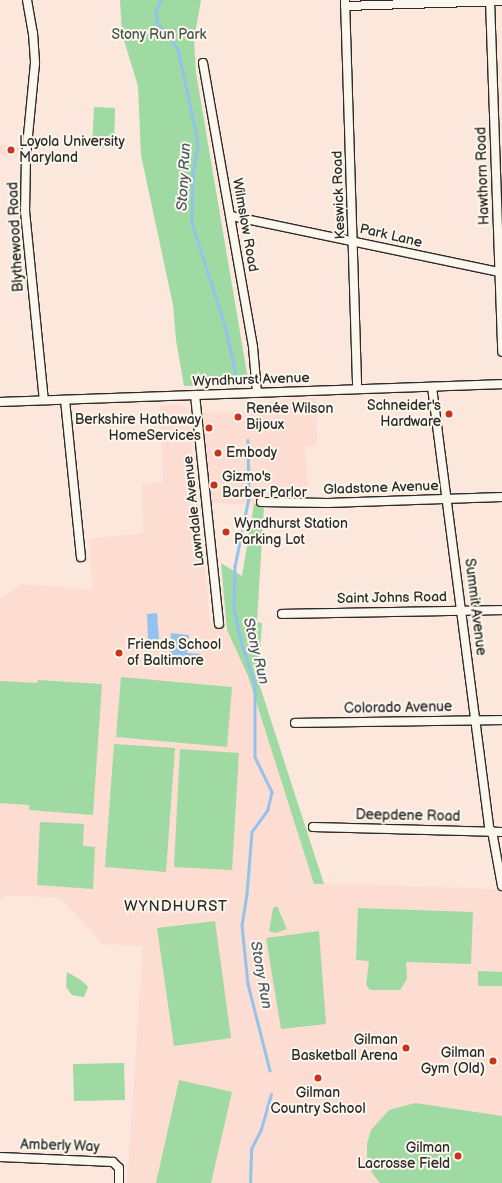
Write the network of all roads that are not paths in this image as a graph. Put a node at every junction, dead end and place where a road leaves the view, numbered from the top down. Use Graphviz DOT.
graph roads {
  1 [pos="27,0"];
  2 [pos="490,1"];
  3 [pos="502,1"];
  4 [pos="345,3"];
  5 [pos="203,63"];
  6 [pos="498,138"];
  7 [pos="231,216"];
  8 [pos="353,241"];
  9 [pos="499,272"];
  10 [pos="501,306"];
  11 [pos="502,352"];
  12 [pos="502,384"];
  13 [pos="432,387"];
  14 [pos="357,389"];
  15 [pos="257,393"];
  16 [pos="195,395"];
  17 [pos="44,400"];
  18 [pos="65,400"];
  19 [pos="0,402"];
  20 [pos="448,498"];
  21 [pos="502,498"];
  22 [pos="261,502"];
  23 [pos="81,556"];
  24 [pos="462,610"];
  25 [pos="502,610"];
  26 [pos="282,614"];
  27 [pos="218,624"];
  28 [pos="476,720"];
  29 [pos="502,720"];
  30 [pos="295,723"];
  31 [pos="313,827"];
  32 [pos="491,832"];
  33 [pos="502,832"];
  34 [pos="502,886"];
  35 [pos="0,1157"];
  36 [pos="119,1183"];
  1 -- 17 [label="street, Blythewood Road"];
  2 -- 3 [label="street"];
  2 -- 4 [label="street"];
  2 -- 6 [label="street, Hawthorn Road"];
  4 -- 8 [label="street, Keswick Road"];
  5 -- 7 [label="street, Wilmslow Road"];
  6 -- 9 [label="street, Hawthorn Road"];
  7 -- 8 [label="street, Park Lane"];
  7 -- 15 [label="street, Wilmslow Road"];
  8 -- 9 [label="street, Park Lane"];
  8 -- 14 [label="street, Keswick Road"];
  9 -- 10 [label="street, Hawthorn Road"];
  10 -- 11 [label="street, Hawthorn Road"];
  12 -- 13 [label="street, Wyndhurst Avenue"];
  13 -- 14 [label="street, Wyndhurst Avenue"];
  13 -- 20 [label="street, Summit Avenue"];
  14 -- 15 [label="street, Wyndhurst Avenue"];
  15 -- 16 [label="street, Wyndhurst Avenue"];
  16 -- 18 [label="street, Wyndhurst Avenue"];
  16 -- 27 [label="street, Lawndale Avenue"];
  17 -- 18 [label="street, Wyndhurst Avenue"];
  17 -- 19 [label="street, Wyndhurst Avenue"];
  18 -- 23 [label="street"];
  20 -- 21 [label="street, Gladstone Avenue"];
  20 -- 22 [label="street, Gladstone Avenue"];
  20 -- 24 [label="street, Summit Avenue"];
  24 -- 25 [label="street, Saint Johns Road"];
  24 -- 26 [label="street, Saint Johns Road"];
  24 -- 28 [label="street, Summit Avenue"];
  28 -- 29 [label="street, Colorado Avenue"];
  28 -- 30 [label="street, Colorado Avenue"];
  28 -- 32 [label="street, Summit Avenue"];
  31 -- 32 [label="street, Deepdene Road"];
  32 -- 33 [label="street, Deepdene Road"];
  32 -- 34 [label="street, Summit Avenue"];
  35 -- 36 [label="street, Amberly Way"];
}
